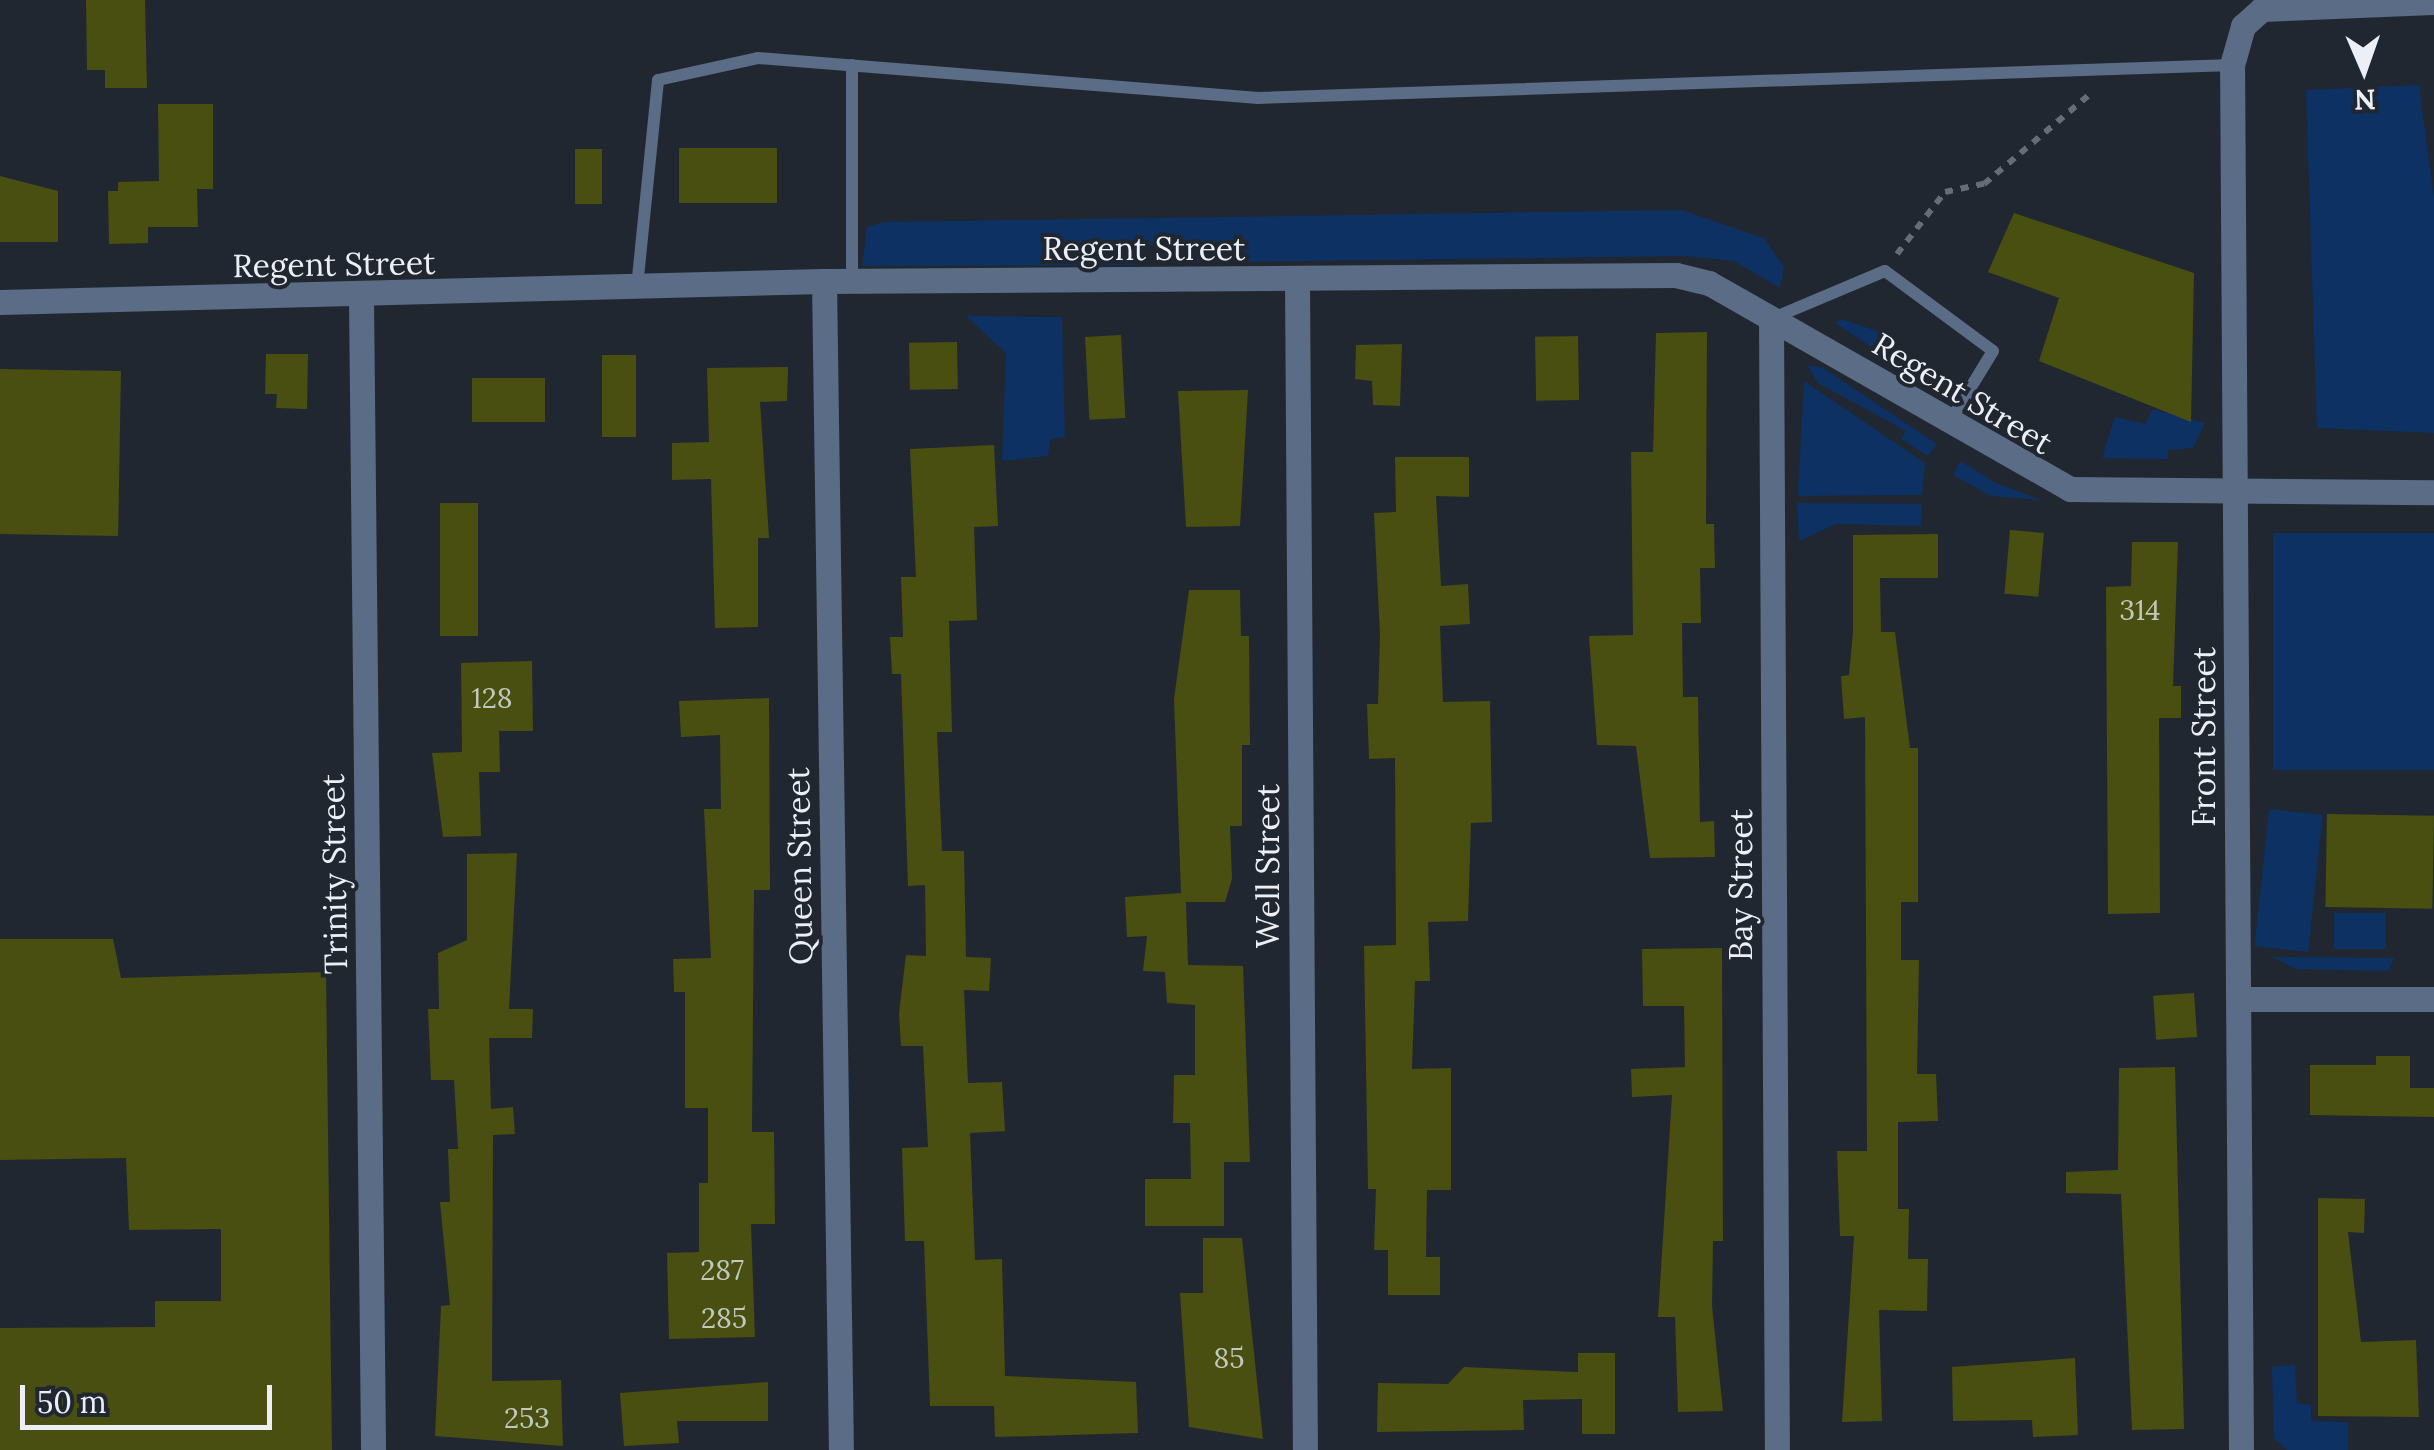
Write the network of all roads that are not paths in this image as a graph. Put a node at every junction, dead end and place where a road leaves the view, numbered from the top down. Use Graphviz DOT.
graph roads {
  1 [pos="2434,2"];
  2 [pos="852,65"];
  3 [pos="2232,65"];
  4 [pos="824,281"];
  5 [pos="852,281"];
  6 [pos="1297,282"];
  7 [pos="637,291"];
  8 [pos="360,298"];
  9 [pos="0,302"];
  10 [pos="1771,319"];
  11 [pos="1949,424"];
  12 [pos="2232,490"];
  13 [pos="2434,492"];
  14 [pos="2238,999"];
  15 [pos="2434,999"];
  16 [pos="374,1450"];
  17 [pos="842,1450"];
  18 [pos="1305,1450"];
  19 [pos="1776,1450"];
  20 [pos="2241,1450"];
  1 -- 3 [label="street, Front Street"];
  2 -- 3 [label="lane"];
  2 -- 5 [label="lane"];
  2 -- 7 [label="lane"];
  3 -- 12 [label="street, Front Street"];
  4 -- 5 [label="street, Regent Street"];
  4 -- 7 [label="street, Regent Street"];
  4 -- 17 [label="street, Queen Street"];
  5 -- 6 [label="street, Regent Street"];
  6 -- 10 [label="street, Regent Street"];
  6 -- 18 [label="street, Well Street"];
  7 -- 8 [label="street, Regent Street"];
  8 -- 9 [label="street, Regent Street"];
  8 -- 16 [label="street, Trinity Street"];
  10 -- 11 [label="street, Regent Street"];
  10 -- 11 [label="lane"];
  10 -- 19 [label="street, Bay Street"];
  11 -- 12 [label="street, Regent Street"];
  12 -- 13 [label="street, Regent Street"];
  12 -- 14 [label="street, Front Street"];
  14 -- 15 [label="street"];
  14 -- 20 [label="street, Front Street"];
}
